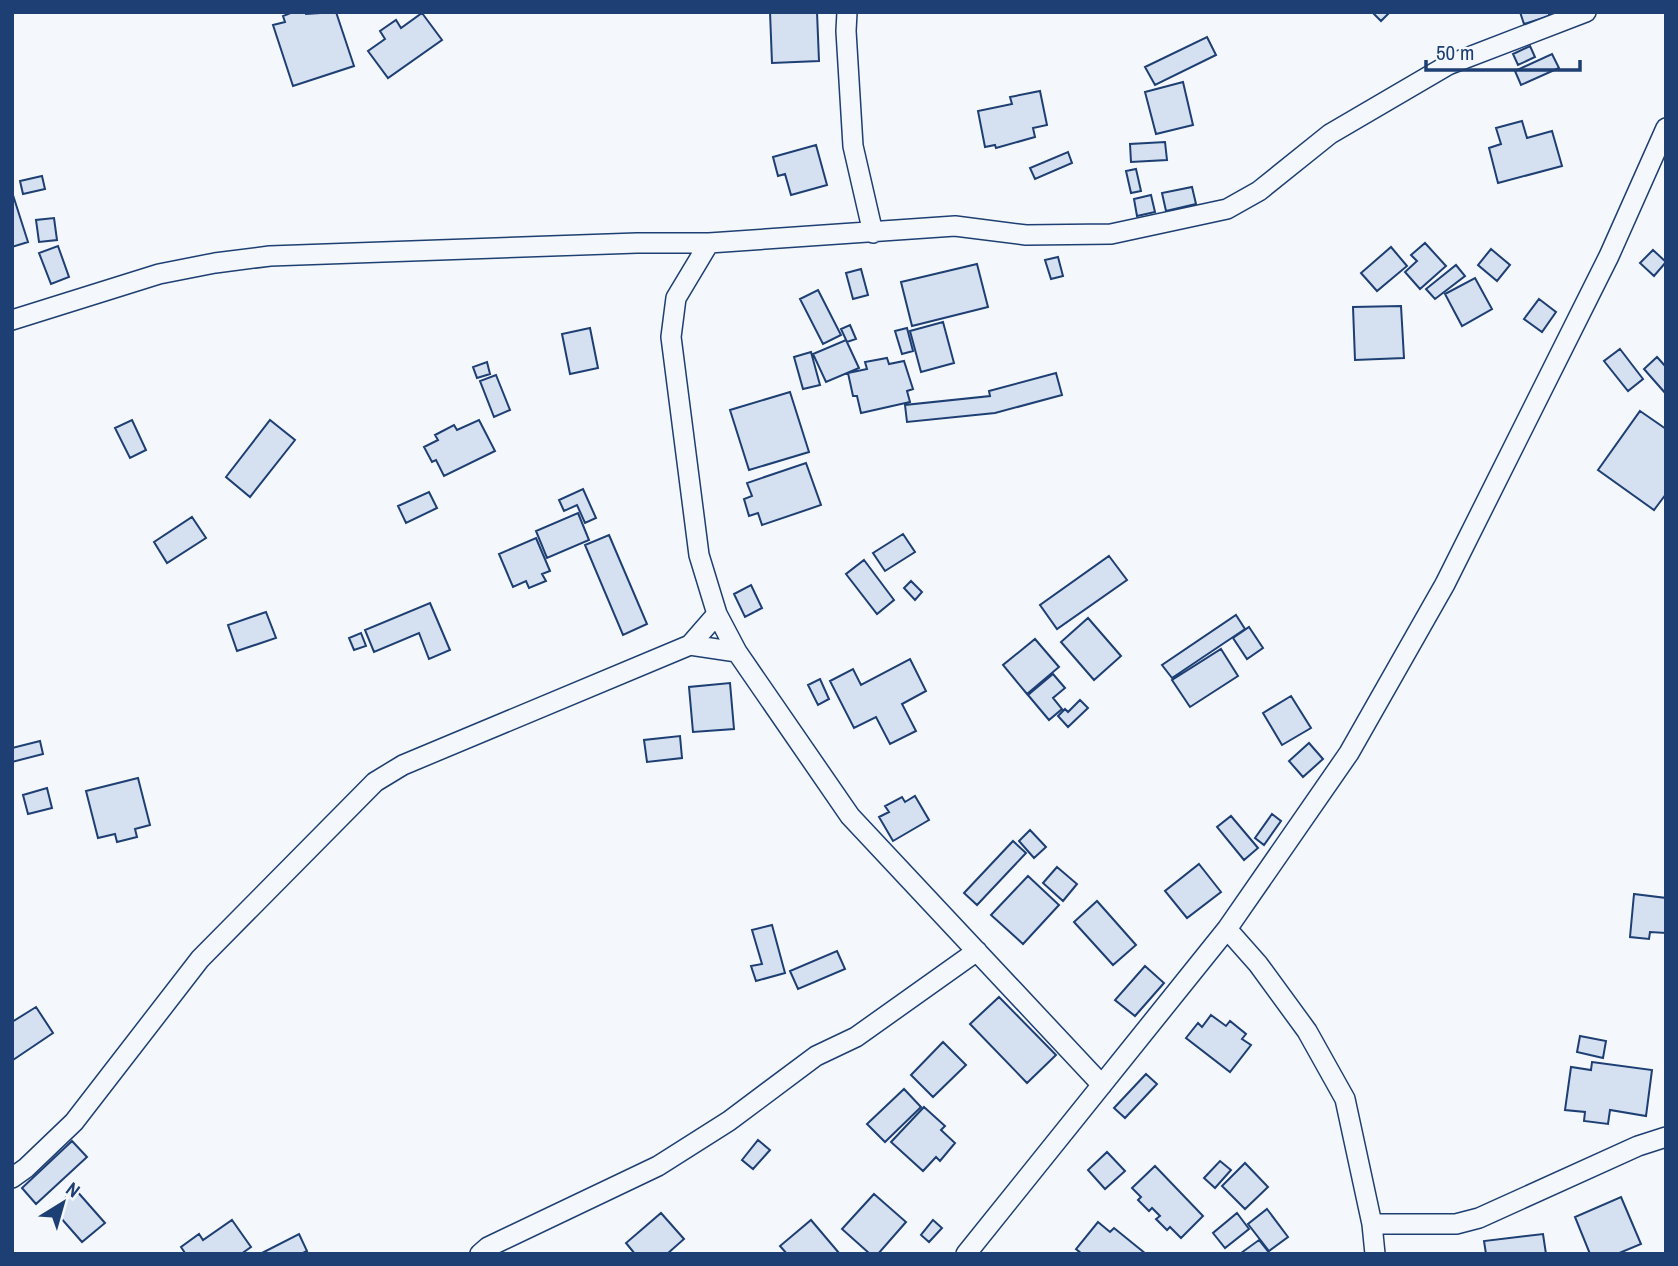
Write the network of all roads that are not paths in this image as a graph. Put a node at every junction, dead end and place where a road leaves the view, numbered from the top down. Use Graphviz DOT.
graph roads {
  1 [pos="847,12"];
  2 [pos="1586,12"];
  3 [pos="1666,128"];
  4 [pos="873,233"];
  5 [pos="709,243"];
  6 [pos="12,320"];
  7 [pos="716,614"];
  8 [pos="690,645"];
  9 [pos="737,652"];
  10 [pos="1227,929"];
  11 [pos="977,951"];
  12 [pos="1102,1085"];
  13 [pos="1666,1137"];
  14 [pos="12,1178"];
  15 [pos="1373,1224"];
  16 [pos="480,1254"];
  17 [pos="966,1254"];
  18 [pos="1375,1254"];
  1 -- 4 [label="street"];
  2 -- 4 [label="street"];
  3 -- 10 [label="street"];
  4 -- 5 [label="street"];
  5 -- 6 [label="street"];
  5 -- 7 [label="street"];
  7 -- 8 [label="street"];
  7 -- 9 [label="street"];
  8 -- 9 [label="street"];
  8 -- 14 [label="street"];
  9 -- 11 [label="street"];
  10 -- 12 [label="street"];
  10 -- 15 [label="street"];
  11 -- 12 [label="street"];
  11 -- 16 [label="street"];
  12 -- 17 [label="street"];
  13 -- 15 [label="street"];
  15 -- 18 [label="street"];
}
